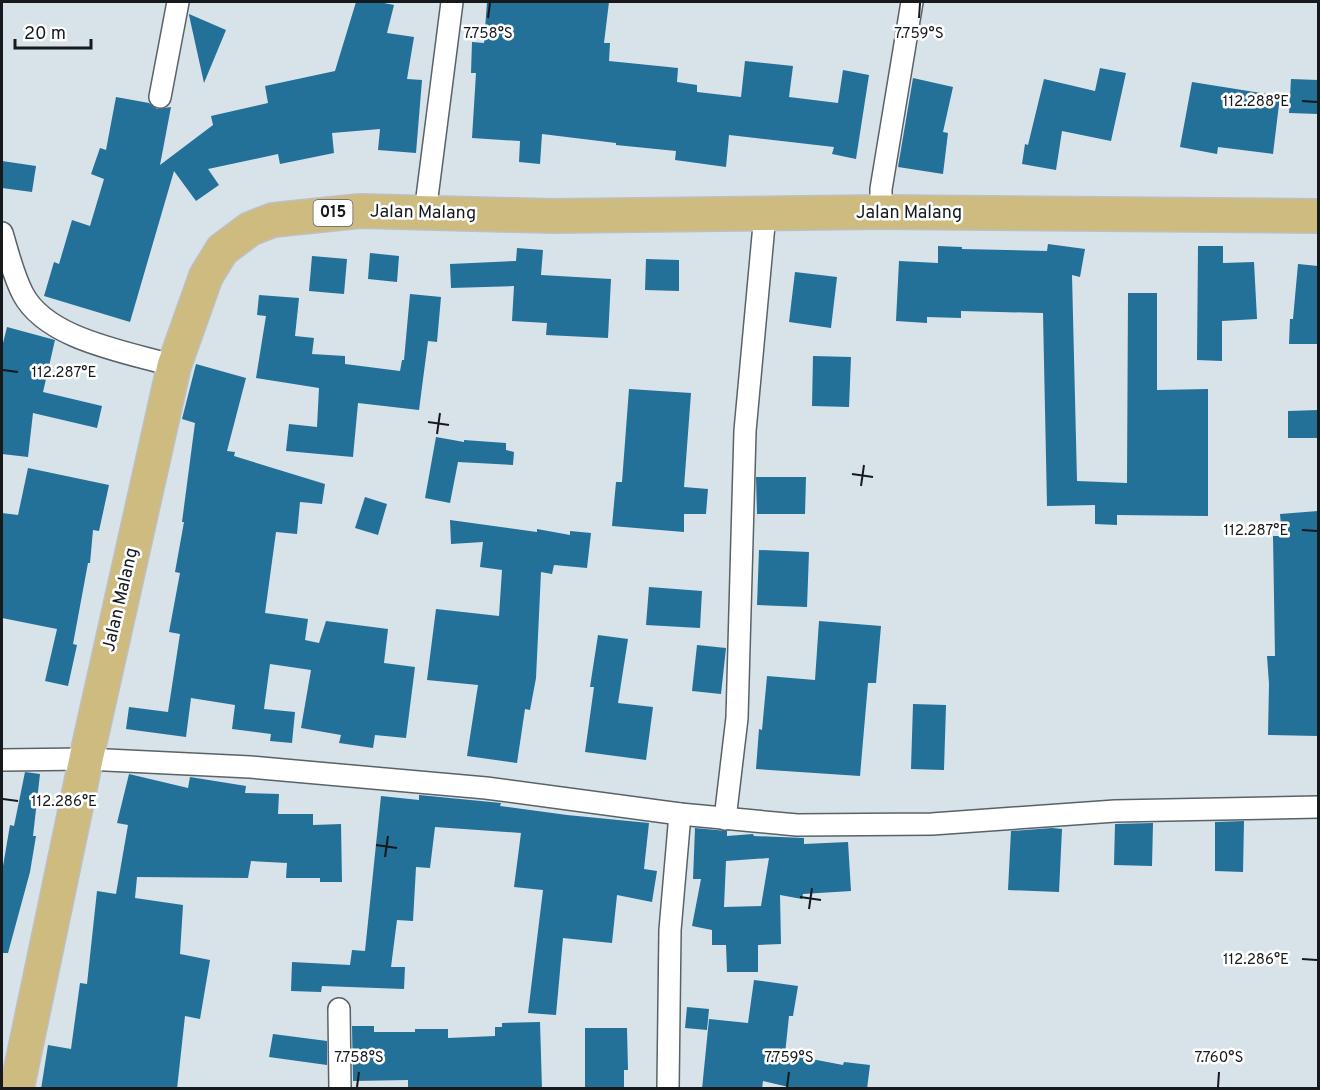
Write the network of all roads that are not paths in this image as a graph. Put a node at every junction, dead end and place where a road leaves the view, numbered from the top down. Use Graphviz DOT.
graph roads {
  1 [pos="178,2"];
  2 [pos="452,2"];
  3 [pos="912,2"];
  4 [pos="160,97"];
  5 [pos="881,212"];
  6 [pos="424,213"];
  7 [pos="765,214"];
  8 [pos="1318,216"];
  9 [pos="2,233"];
  10 [pos="174,366"];
  11 [pos="86,759"];
  12 [pos="2,760"];
  13 [pos="1318,807"];
  14 [pos="680,814"];
  15 [pos="725,819"];
  16 [pos="339,1009"];
  17 [pos="17,1089"];
  18 [pos="340,1089"];
  19 [pos="668,1089"];
  1 -- 4 [label="street"];
  2 -- 6 [label="street"];
  3 -- 5 [label="street"];
  5 -- 7 [label="main road, Jalan Malang / 015"];
  5 -- 8 [label="main road, Jalan Malang / 015"];
  6 -- 7 [label="main road, Jalan Malang / 015"];
  6 -- 10 [label="main road, Jalan Malang / 015"];
  7 -- 15 [label="street"];
  9 -- 10 [label="street"];
  10 -- 11 [label="main road, Jalan Malang / 015"];
  11 -- 12 [label="street"];
  11 -- 14 [label="street"];
  11 -- 17 [label="main road, Jalan Malang / 015"];
  13 -- 15 [label="street"];
  14 -- 15 [label="street"];
  14 -- 19 [label="street"];
  16 -- 18 [label="street"];
}
